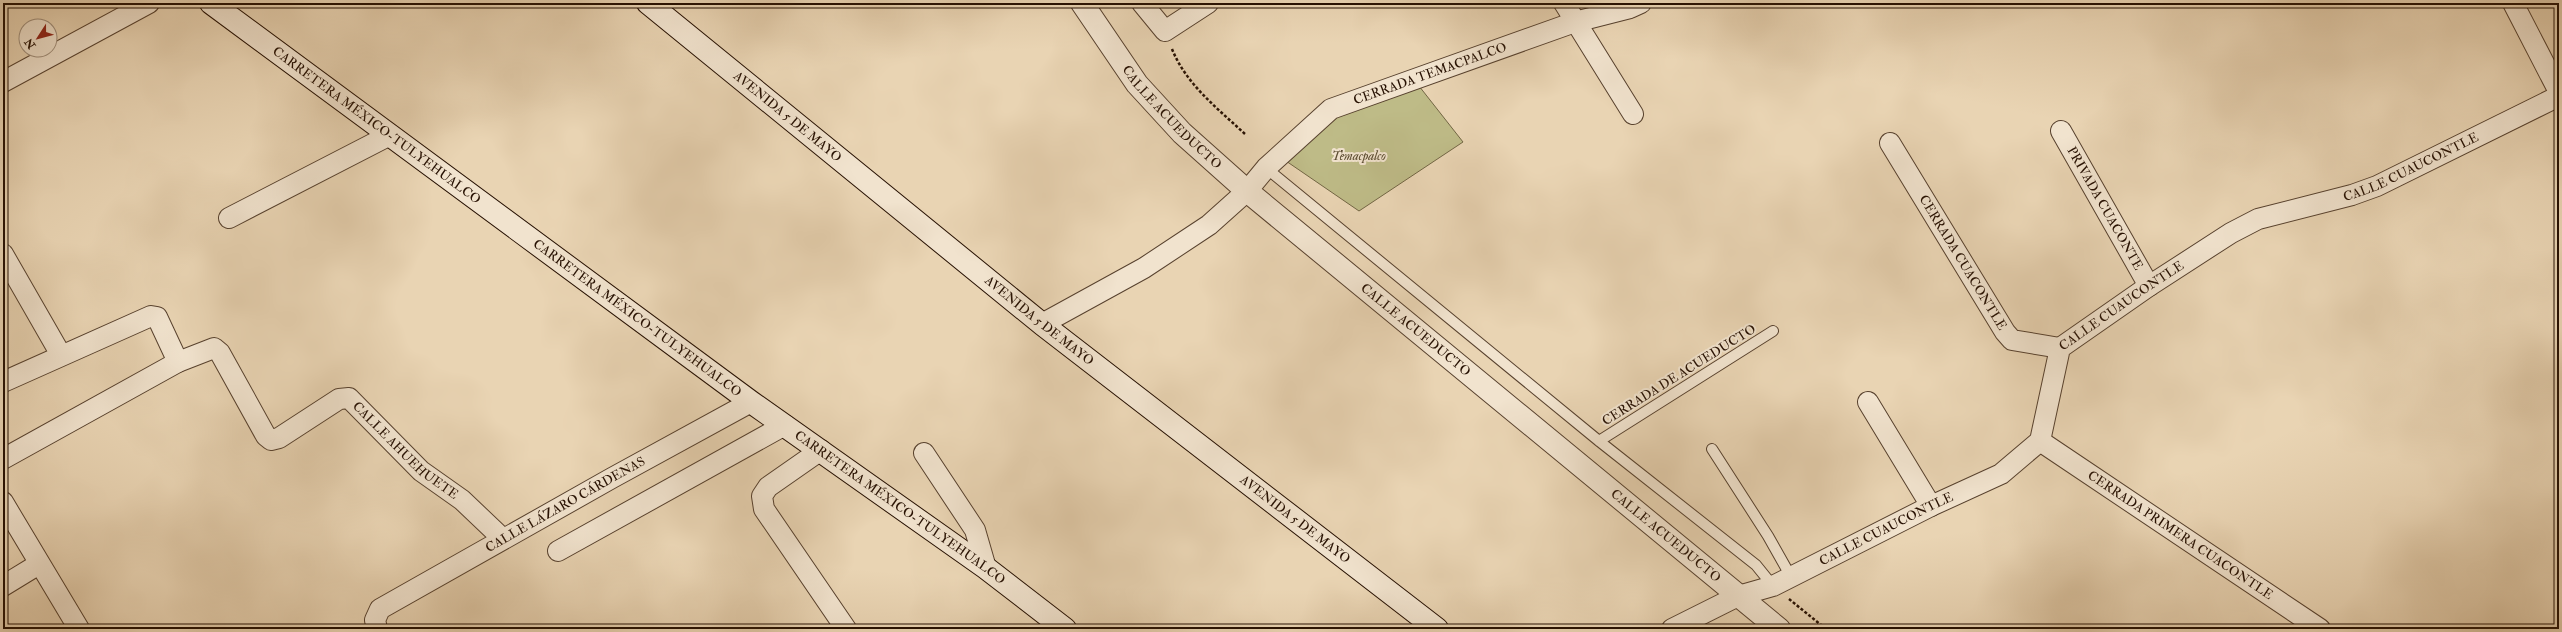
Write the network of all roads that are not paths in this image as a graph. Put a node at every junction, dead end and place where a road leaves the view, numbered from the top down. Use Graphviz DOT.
graph roads {
  1 [pos="149,3"];
  2 [pos="211,3"];
  3 [pos="648,3"];
  4 [pos="1082,3"];
  5 [pos="1142,3"];
  6 [pos="1208,3"];
  7 [pos="1564,3"];
  8 [pos="1641,3"];
  9 [pos="2512,3"];
  10 [pos="1575,22"];
  11 [pos="3,82"];
  12 [pos="2559,92"];
  13 [pos="2559,96"];
  14 [pos="1633,114"];
  15 [pos="2061,131"];
  16 [pos="390,135"];
  17 [pos="1890,143"];
  18 [pos="1266,168"];
  19 [pos="1247,191"];
  20 [pos="229,218"];
  21 [pos="3,254"];
  22 [pos="2149,286"];
  23 [pos="1042,324"];
  24 [pos="1774,331"];
  25 [pos="2060,348"];
  26 [pos="60,355"];
  27 [pos="178,362"];
  28 [pos="3,382"];
  29 [pos="751,402"];
  30 [pos="1868,402"];
  31 [pos="785,426"];
  32 [pos="1599,440"];
  33 [pos="2040,441"];
  34 [pos="1712,449"];
  35 [pos="821,450"];
  36 [pos="924,453"];
  37 [pos="3,459"];
  38 [pos="3,502"];
  39 [pos="1931,506"];
  40 [pos="503,539"];
  41 [pos="558,551"];
  42 [pos="39,564"];
  43 [pos="986,568"];
  44 [pos="1790,575"];
  45 [pos="3,586"];
  46 [pos="1773,586"];
  47 [pos="1738,596"];
  48 [pos="79,629"];
  49 [pos="376,629"];
  50 [pos="846,629"];
  51 [pos="1066,629"];
  52 [pos="1437,629"];
  53 [pos="1672,629"];
  54 [pos="1779,629"];
  55 [pos="2320,629"];
  1 -- 11 [label="street"];
  2 -- 16 [label="main road, CARRETERA MÉXICO-TULYEHUALCO"];
  3 -- 23 [label="main road, AVENIDA 5 DE MAYO"];
  4 -- 19 [label="main road, CALLE ACUEDUCTO"];
  5 -- 6 [label="street"];
  7 -- 10 [label="street"];
  8 -- 10 [label="street, CERRADA TEMACPALCO"];
  9 -- 12 [label="street"];
  10 -- 14 [label="street"];
  10 -- 18 [label="street, CERRADA TEMACPALCO"];
  13 -- 22 [label="street, CALLE CUAUCONTLE"];
  15 -- 22 [label="street, PRIVADA CUACONTE"];
  16 -- 20 [label="street"];
  16 -- 29 [label="main road, CARRETERA MÉXICO-TULYEHUALCO"];
  17 -- 25 [label="street, CERRADA CUACONTLE"];
  18 -- 19 [label="street, CERRADA TEMACPALCO"];
  18 -- 32 [label="lane"];
  19 -- 23 [label="street, CERRADA TEMACPALCO"];
  19 -- 47 [label="main road, CALLE ACUEDUCTO"];
  21 -- 26 [label="street"];
  22 -- 25 [label="street, CALLE CUAUCONTLE"];
  23 -- 52 [label="main road, AVENIDA 5 DE MAYO"];
  24 -- 32 [label="lane, CERRADA DE ACUEDUCTO"];
  25 -- 33 [label="street, CALLE CUAUCONTLE"];
  26 -- 27 [label="street"];
  26 -- 28 [label="street"];
  27 -- 37 [label="street"];
  27 -- 40 [label="street, CALLE AHUEHUETE"];
  29 -- 31 [label="main road, CARRETERA MÉXICO-TULYEHUALCO"];
  29 -- 40 [label="street, CALLE LÁZARO CÁRDENAS"];
  30 -- 39 [label="street"];
  31 -- 35 [label="main road, CARRETERA MÉXICO-TULYEHUALCO"];
  31 -- 41 [label="street"];
  32 -- 46 [label="lane"];
  33 -- 39 [label="street, CALLE CUAUCONTLE"];
  33 -- 55 [label="street, CERRADA PRIMERA CUACONTLE"];
  34 -- 44 [label="lane"];
  35 -- 43 [label="main road, CARRETERA MÉXICO-TULYEHUALCO"];
  35 -- 50 [label="street"];
  36 -- 43 [label="street"];
  38 -- 42 [label="street"];
  39 -- 44 [label="street, CALLE CUAUCONTLE"];
  40 -- 49 [label="street, CALLE LÁZARO CÁRDENAS"];
  42 -- 45 [label="street"];
  42 -- 48 [label="street"];
  43 -- 51 [label="main road, CARRETERA MÉXICO-TULYEHUALCO"];
  44 -- 46 [label="street, CALLE CUAUCONTLE"];
  46 -- 47 [label="street, CALLE CUAUCONTLE"];
  47 -- 53 [label="street, CALLE CUAUCONTLE"];
  47 -- 54 [label="main road, CALLE ACUEDUCTO"];
}
